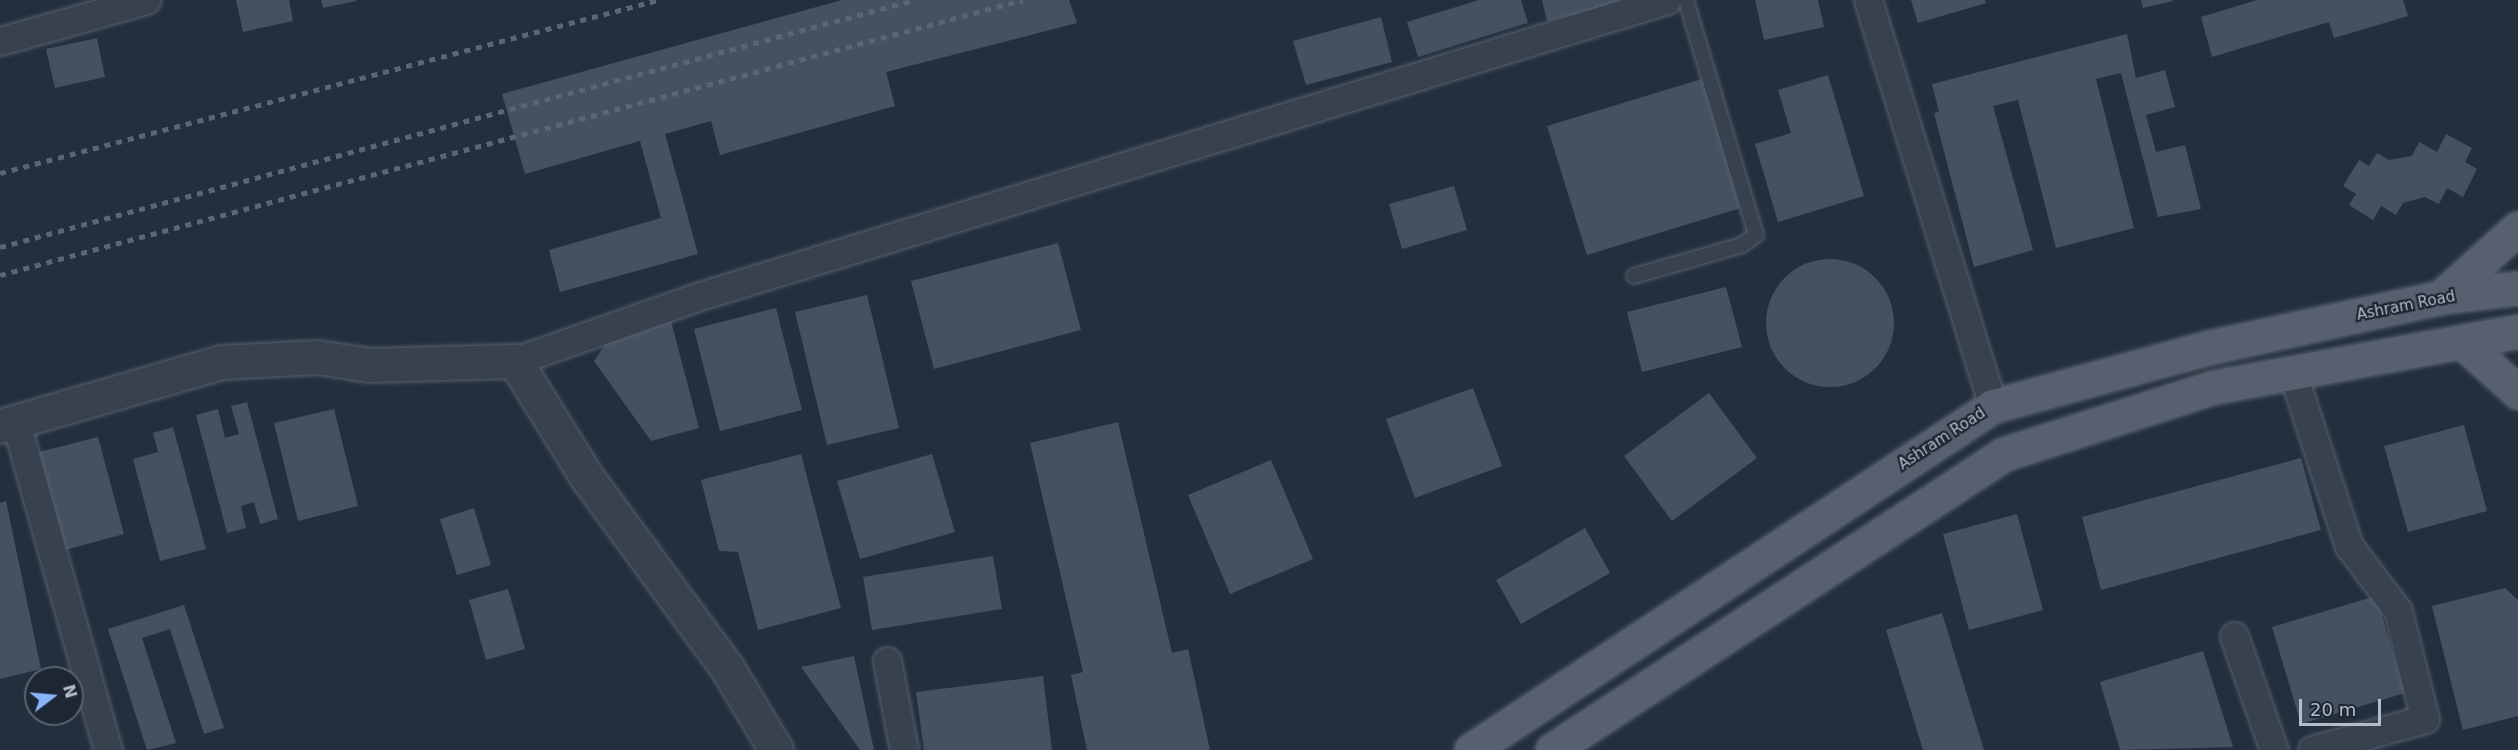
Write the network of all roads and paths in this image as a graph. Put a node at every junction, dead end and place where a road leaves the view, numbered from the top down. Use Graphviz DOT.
graph roads {
  1 [pos="146,0"];
  2 [pos="1667,0"];
  3 [pos="1686,0"];
  4 [pos="1868,0"];
  5 [pos="0,41"];
  6 [pos="2518,228"];
  7 [pos="1634,276"];
  8 [pos="2518,288"];
  9 [pos="2441,297"];
  10 [pos="2518,331"];
  11 [pos="2463,343"];
  12 [pos="515,361"];
  13 [pos="2293,374"];
  14 [pos="2518,392"];
  15 [pos="1993,406"];
  16 [pos="8,424"];
  17 [pos="2234,636"];
  18 [pos="887,661"];
  19 [pos="108,750"];
  20 [pos="776,750"];
  21 [pos="904,750"];
  22 [pos="1471,750"];
  23 [pos="1552,750"];
  24 [pos="2274,750"];
  25 [pos="2312,750"];
  1 -- 5 [label="street"];
  2 -- 12 [label="street"];
  3 -- 7 [label="lane"];
  4 -- 15 [label="street"];
  6 -- 9 [label="main road"];
  8 -- 9 [label="main road, Ashram Road"];
  9 -- 15 [label="main road, Ashram Road"];
  10 -- 11 [label="main road"];
  11 -- 13 [label="main road"];
  11 -- 14 [label="main road"];
  12 -- 16 [label="street"];
  12 -- 20 [label="street"];
  13 -- 23 [label="main road"];
  13 -- 25 [label="street"];
  15 -- 22 [label="main road, Ashram Road"];
  16 -- 19 [label="street"];
  17 -- 24 [label="street"];
  18 -- 21 [label="street"];
}
